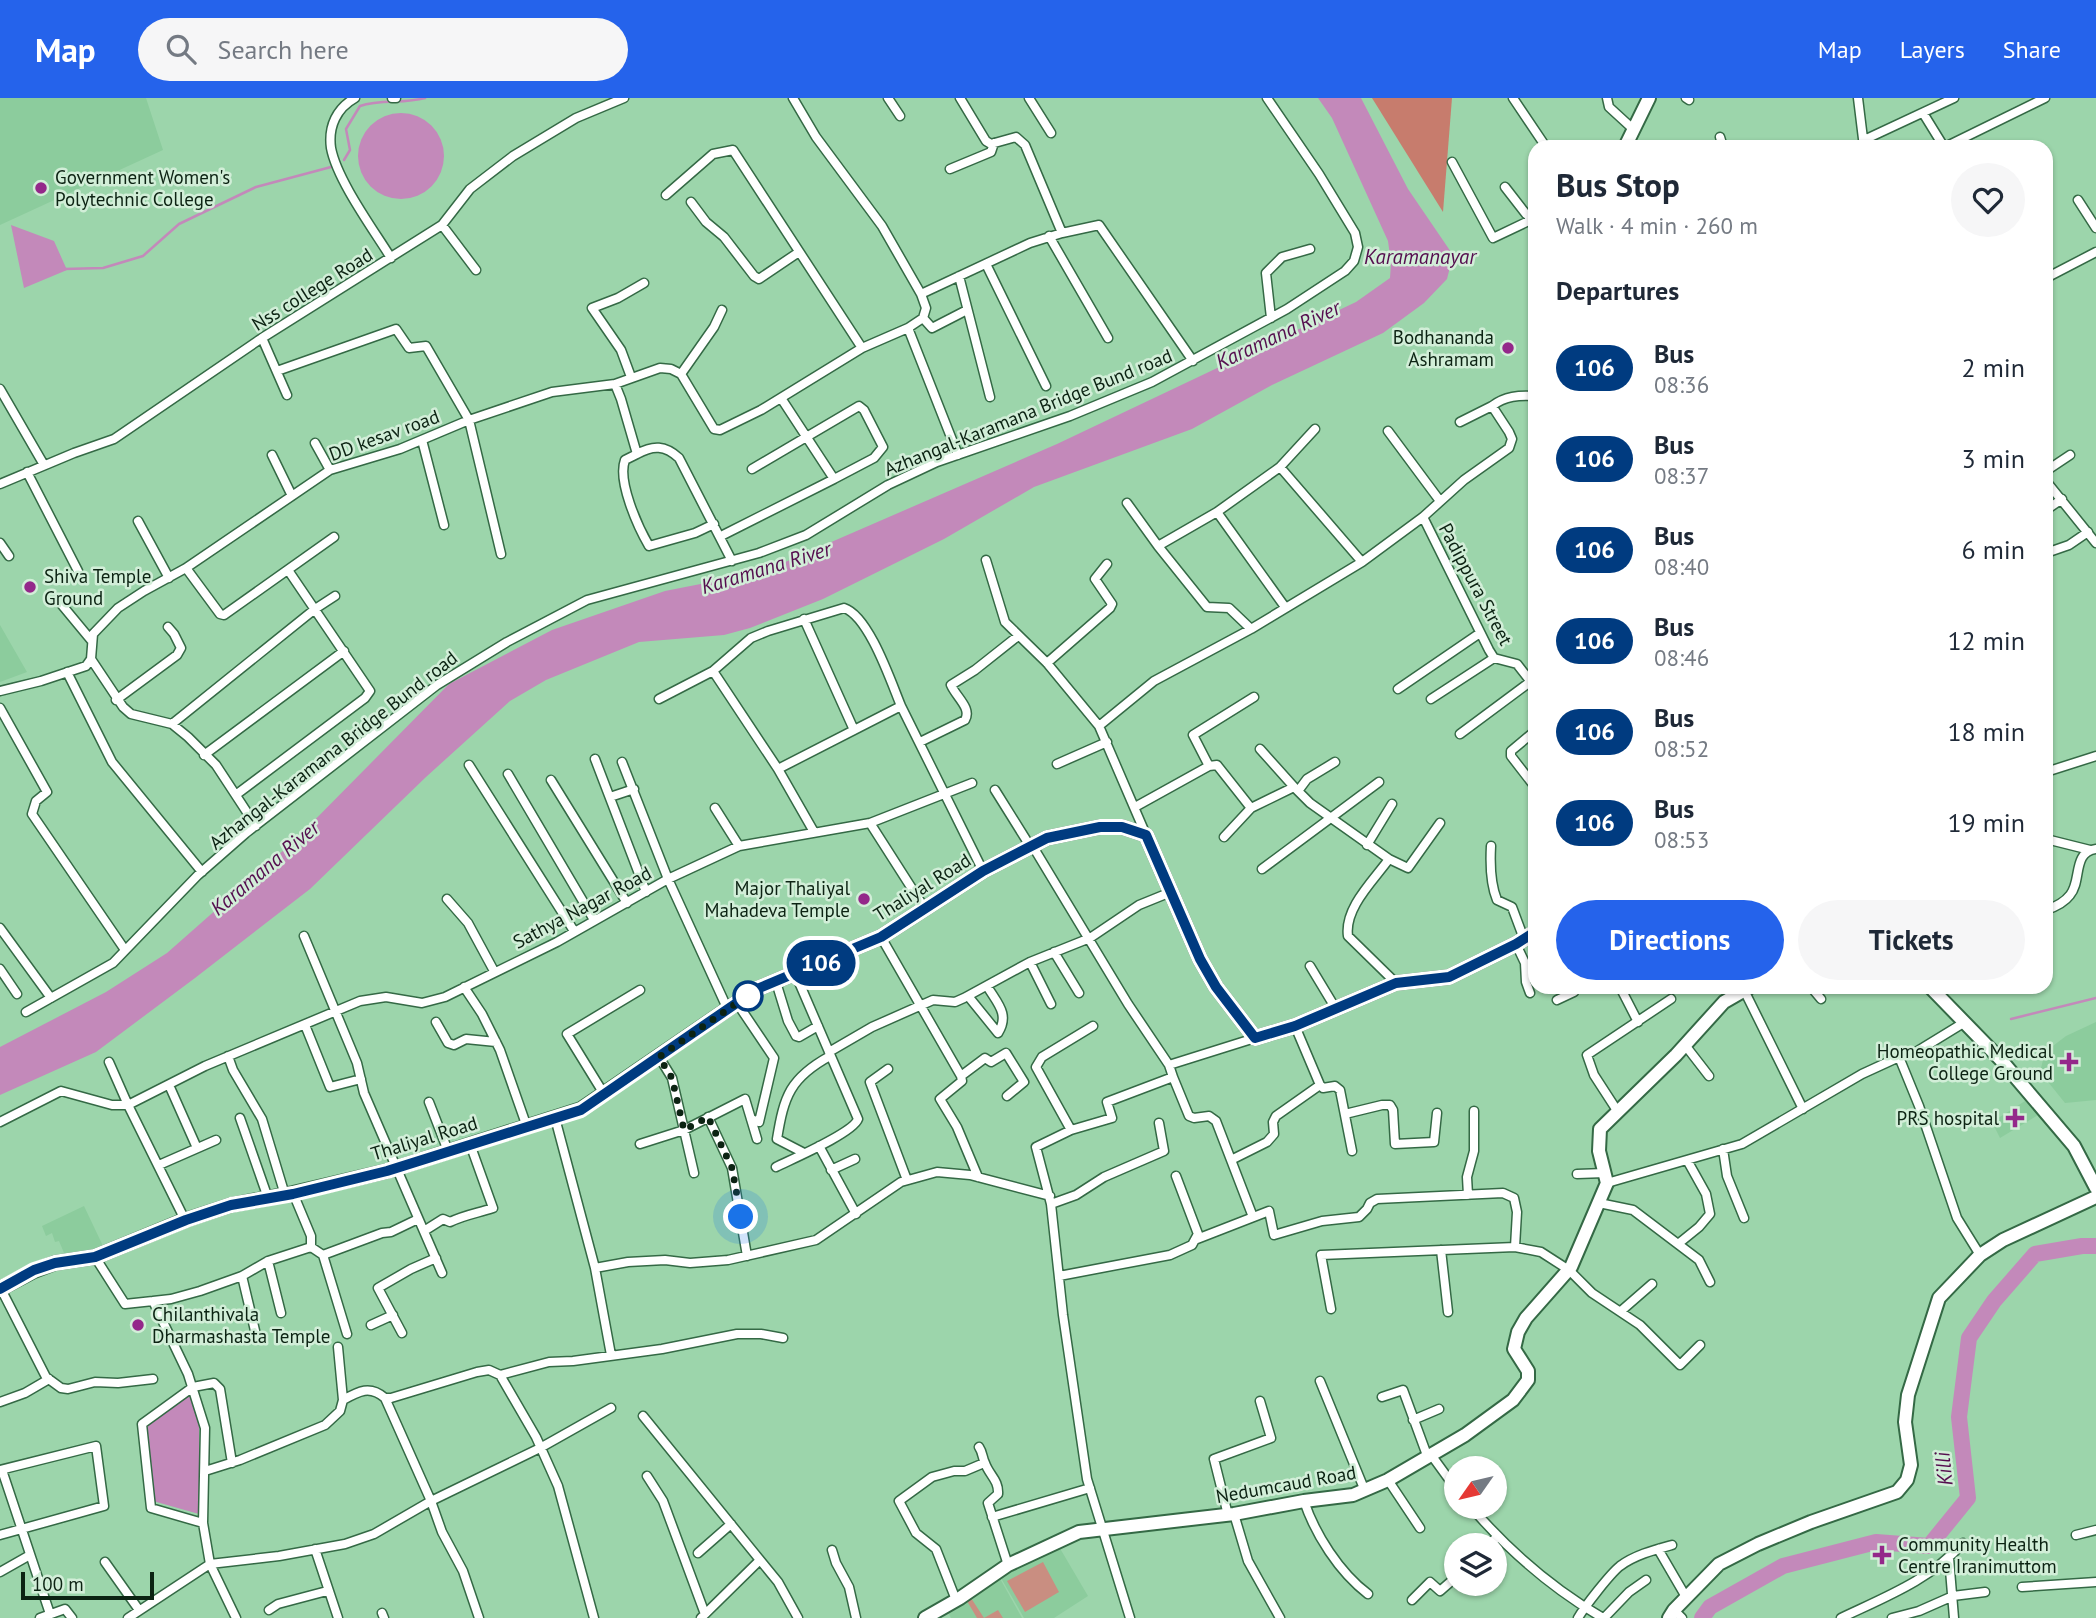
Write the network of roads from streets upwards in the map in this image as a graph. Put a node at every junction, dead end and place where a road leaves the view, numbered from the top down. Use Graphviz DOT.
graph roads {
  1 [pos="355,98"];
  2 [pos="624,98"];
  3 [pos="793,98"];
  4 [pos="888,98"];
  5 [pos="960,98"];
  6 [pos="1029,98"];
  7 [pos="1267,98"];
  8 [pos="1513,98"];
  9 [pos="1607,98"];
  10 [pos="1649,98"];
  11 [pos="1858,98"];
  12 [pos="1954,98"];
  13 [pos="2045,98"];
  14 [pos="1923,113"];
  15 [pos="900,116"];
  16 [pos="1633,129"];
  17 [pos="1051,133"];
  18 [pos="1720,137"];
  19 [pos="1541,140"];
  20 [pos="1628,140"];
  21 [pos="1721,140"];
  22 [pos="1863,140"];
  23 [pos="1872,140"];
  24 [pos="1940,140"];
  25 [pos="1959,140"];
  26 [pos="994,143"];
  27 [pos="1452,162"];
  28 [pos="950,169"];
  29 [pos="1505,187"];
  30 [pos="666,195"];
  31 [pos="2078,200"];
  32 [pos="691,202"];
  33 [pos="1528,212"];
  34 [pos="1528,222"];
  35 [pos="442,225"];
  36 [pos="2096,228"];
  37 [pos="1062,233"];
  38 [pos="1049,236"];
  39 [pos="1310,249"];
  40 [pos="799,252"];
  41 [pos="2096,252"];
  42 [pos="391,257"];
  43 [pos="986,264"];
  44 [pos="476,270"];
  45 [pos="2053,274"];
  46 [pos="959,276"];
  47 [pos="644,283"];
  48 [pos="921,294"];
  49 [pos="722,310"];
  50 [pos="967,310"];
  51 [pos="923,318"];
  52 [pos="1271,318"];
  53 [pos="908,328"];
  54 [pos="262,338"];
  55 [pos="1108,338"];
  56 [pos="862,348"];
  57 [pos="1193,361"];
  58 [pos="277,370"];
  59 [pos="681,374"];
  60 [pos="631,377"];
  61 [pos="615,384"];
  62 [pos="1046,386"];
  63 [pos="0,389"];
  64 [pos="287,395"];
  65 [pos="1528,396"];
  66 [pos="990,397"];
  67 [pos="781,398"];
  68 [pos="1492,405"];
  69 [pos="469,419"];
  70 [pos="1460,422"];
  71 [pos="1315,429"];
  72 [pos="1388,431"];
  73 [pos="807,436"];
  74 [pos="422,440"];
  75 [pos="315,443"];
  76 [pos="637,454"];
  77 [pos="272,455"];
  78 [pos="958,455"];
  79 [pos="2070,455"];
  80 [pos="44,465"];
  81 [pos="2053,466"];
  82 [pos="1280,467"];
  83 [pos="752,468"];
  84 [pos="330,470"];
  85 [pos="27,472"];
  86 [pos="834,479"];
  87 [pos="0,484"];
  88 [pos="2053,489"];
  89 [pos="292,496"];
  90 [pos="2062,499"];
  91 [pos="1440,501"];
  92 [pos="1127,503"];
  93 [pos="2053,505"];
  94 [pos="1217,512"];
  95 [pos="1423,517"];
  96 [pos="138,521"];
  97 [pos="714,524"];
  98 [pos="443,525"];
  99 [pos="2088,532"];
  100 [pos="721,536"];
  101 [pos="334,537"];
  102 [pos="0,543"];
  103 [pos="2096,543"];
  104 [pos="1158,546"];
  105 [pos="2053,550"];
  106 [pos="502,554"];
  107 [pos="9,556"];
  108 [pos="986,560"];
  109 [pos="732,561"];
  110 [pos="1362,562"];
  111 [pos="1107,564"];
  112 [pos="186,568"];
  113 [pos="288,570"];
  114 [pos="78,571"];
  115 [pos="169,578"];
  116 [pos="335,596"];
  117 [pos="57,599"];
  118 [pos="1285,607"];
  119 [pos="315,609"];
  120 [pos="804,620"];
  121 [pos="168,628"];
  122 [pos="1251,629"];
  123 [pos="1480,633"];
  124 [pos="1018,636"];
  125 [pos="91,640"];
  126 [pos="344,652"];
  127 [pos="1494,658"];
  128 [pos="91,659"];
  129 [pos="1047,663"];
  130 [pos="713,671"];
  131 [pos="67,672"];
  132 [pos="1528,679"];
  133 [pos="1528,687"];
  134 [pos="1398,689"];
  135 [pos="0,691"];
  136 [pos="1254,697"];
  137 [pos="659,699"];
  138 [pos="1431,699"];
  139 [pos="116,700"];
  140 [pos="901,706"];
  141 [pos="0,708"];
  142 [pos="172,724"];
  143 [pos="1099,726"];
  144 [pos="854,730"];
  145 [pos="1460,734"];
  146 [pos="1528,737"];
  147 [pos="919,742"];
  148 [pos="1107,742"];
  149 [pos="1260,750"];
  150 [pos="204,755"];
  151 [pos="2096,756"];
  152 [pos="595,759"];
  153 [pos="622,762"];
  154 [pos="1335,762"];
  155 [pos="469,765"];
  156 [pos="1057,765"];
  157 [pos="1209,766"];
  158 [pos="778,769"];
  159 [pos="2053,770"];
  160 [pos="508,774"];
  161 [pos="1528,778"];
  162 [pos="551,780"];
  163 [pos="1379,782"];
  164 [pos="972,783"];
  165 [pos="634,789"];
  166 [pos="1296,789"];
  167 [pos="995,790"];
  168 [pos="237,794"];
  169 [pos="945,794"];
  170 [pos="610,797"];
  171 [pos="1392,804"];
  172 [pos="1135,807"];
  173 [pos="715,808"];
  174 [pos="1251,808"];
  175 [pos="1331,817"];
  176 [pos="870,823"];
  177 [pos="1440,823"];
  178 [pos="256,826"];
  179 [pos="814,832"];
  180 [pos="1146,835"];
  181 [pos="1224,837"];
  182 [pos="2053,840"];
  183 [pos="1367,845"];
  184 [pos="739,846"];
  185 [pos="1031,846"];
  186 [pos="1491,846"];
  187 [pos="2093,849"];
  188 [pos="1389,859"];
  189 [pos="1262,869"];
  190 [pos="983,871"];
  191 [pos="202,872"];
  192 [pos="668,879"];
  193 [pos="646,892"];
  194 [pos="1171,892"];
  195 [pos="447,899"];
  196 [pos="627,903"];
  197 [pos="2053,908"];
  198 [pos="925,909"];
  199 [pos="594,920"];
  200 [pos="0,928"];
  201 [pos="574,931"];
  202 [pos="304,936"];
  203 [pos="881,937"];
  204 [pos="1090,938"];
  205 [pos="1525,938"];
  206 [pos="125,950"];
  207 [pos="1054,952"];
  208 [pos="1030,962"];
  209 [pos="1310,966"];
  210 [pos="0,969"];
  211 [pos="494,971"];
  212 [pos="795,974"];
  213 [pos="775,982"];
  214 [pos="1396,983"];
  215 [pos="987,986"];
  216 [pos="464,987"];
  217 [pos="1528,988"];
  218 [pos="640,990"];
  219 [pos="1079,993"];
  220 [pos="17,994"];
  221 [pos="1570,994"];
  222 [pos="1624,994"];
  223 [pos="1737,994"];
  224 [pos="1750,994"];
  225 [pos="1817,994"];
  226 [pos="1937,994"];
  227 [pos="968,996"];
  228 [pos="51,998"];
  229 [pos="1671,999"];
  230 [pos="1821,999"];
  231 [pos="1557,1000"];
  232 [pos="1051,1004"];
  233 [pos="921,1005"];
  234 [pos="733,1007"];
  235 [pos="1336,1009"];
  236 [pos="26,1012"];
  237 [pos="335,1012"];
  238 [pos="436,1022"];
  239 [pos="1638,1022"];
  240 [pos="1965,1022"];
  241 [pos="305,1025"];
  242 [pos="818,1026"];
  243 [pos="1093,1026"];
  244 [pos="1295,1026"];
  245 [pos="1255,1038"];
  246 [pos="496,1042"];
  247 [pos="1685,1045"];
  248 [pos="830,1054"];
  249 [pos="228,1056"];
  250 [pos="659,1057"];
  251 [pos="1899,1057"];
  252 [pos="109,1062"];
  253 [pos="1169,1065"];
  254 [pos="888,1069"];
  255 [pos="1038,1073"];
  256 [pos="961,1076"];
  257 [pos="1709,1076"];
  258 [pos="1173,1077"];
  259 [pos="361,1079"];
  260 [pos="1024,1082"];
  261 [pos="169,1085"];
  262 [pos="1320,1086"];
  263 [pos="604,1094"];
  264 [pos="1007,1096"];
  265 [pos="429,1102"];
  266 [pos="128,1105"];
  267 [pos="1803,1109"];
  268 [pos="1474,1111"];
  269 [pos="1618,1112"];
  270 [pos="1437,1113"];
  271 [pos="1345,1114"];
  272 [pos="708,1117"];
  273 [pos="240,1118"];
  274 [pos="555,1118"];
  275 [pos="751,1119"];
  276 [pos="0,1122"];
  277 [pos="1159,1124"];
  278 [pos="527,1126"];
  279 [pos="684,1130"];
  280 [pos="1071,1130"];
  281 [pos="757,1139"];
  282 [pos="216,1140"];
  283 [pos="470,1144"];
  284 [pos="640,1144"];
  285 [pos="819,1146"];
  286 [pos="197,1148"];
  287 [pos="1723,1149"];
  288 [pos="448,1151"];
  289 [pos="1352,1151"];
  290 [pos="804,1153"];
  291 [pos="855,1158"];
  292 [pos="1231,1160"];
  293 [pos="1687,1160"];
  294 [pos="159,1165"];
  295 [pos="776,1167"];
  296 [pos="396,1168"];
  297 [pos="831,1170"];
  298 [pos="694,1173"];
  299 [pos="1577,1174"];
  300 [pos="1176,1176"];
  301 [pos="978,1177"];
  302 [pos="1606,1178"];
  303 [pos="906,1180"];
  304 [pos="2096,1188"];
  305 [pos="289,1194"];
  306 [pos="1468,1195"];
  307 [pos="2096,1197"];
  308 [pos="268,1198"];
  309 [pos="1050,1200"];
  310 [pos="1599,1203"];
  311 [pos="856,1214"];
  312 [pos="1254,1217"];
  313 [pos="1744,1218"];
  314 [pos="418,1219"];
  315 [pos="186,1220"];
  316 [pos="424,1231"];
  317 [pos="1197,1240"];
  318 [pos="1678,1244"];
  319 [pos="311,1247"];
  320 [pos="1516,1247"];
  321 [pos="1441,1250"];
  322 [pos="323,1255"];
  323 [pos="1980,1255"];
  324 [pos="747,1256"];
  325 [pos="95,1257"];
  326 [pos="436,1258"];
  327 [pos="268,1261"];
  328 [pos="595,1268"];
  329 [pos="1569,1270"];
  330 [pos="442,1273"];
  331 [pos="242,1276"];
  332 [pos="1059,1276"];
  333 [pos="1710,1282"];
  334 [pos="1652,1284"];
  335 [pos="2,1295"];
  336 [pos="153,1301"];
  337 [pos="1331,1309"];
  338 [pos="1621,1311"];
  339 [pos="1448,1312"];
  340 [pos="281,1313"];
  341 [pos="393,1315"];
  342 [pos="371,1325"];
  343 [pos="402,1333"];
  344 [pos="347,1334"];
  345 [pos="783,1338"];
  346 [pos="257,1339"];
  347 [pos="1700,1345"];
  348 [pos="338,1347"];
  349 [pos="611,1355"];
  350 [pos="500,1375"];
  351 [pos="49,1379"];
  352 [pos="153,1379"];
  353 [pos="1320,1381"];
  354 [pos="194,1387"];
  355 [pos="1382,1397"];
  356 [pos="385,1398"];
  357 [pos="344,1400"];
  358 [pos="1260,1401"];
  359 [pos="0,1402"];
  360 [pos="611,1408"];
  361 [pos="1439,1409"];
  362 [pos="643,1416"];
  363 [pos="1413,1420"];
  364 [pos="979,1447"];
  365 [pos="540,1448"];
  366 [pos="1430,1457"];
  367 [pos="232,1462"];
  368 [pos="985,1463"];
  369 [pos="1,1470"];
  370 [pos="205,1471"];
  371 [pos="1444,1474"];
  372 [pos="647,1476"];
  373 [pos="1388,1480"];
  374 [pos="1090,1488"];
  375 [pos="1365,1490"];
  376 [pos="431,1501"];
  377 [pos="1304,1501"];
  378 [pos="1231,1515"];
  379 [pos="992,1517"];
  380 [pos="1481,1519"];
  381 [pos="203,1523"];
  382 [pos="731,1524"];
  383 [pos="22,1528"];
  384 [pos="1420,1528"];
  385 [pos="1102,1530"];
  386 [pos="2095,1532"];
  387 [pos="1494,1533"];
  388 [pos="0,1535"];
  389 [pos="2076,1535"];
  390 [pos="1963,1543"];
  391 [pos="1672,1545"];
  392 [pos="1507,1546"];
  393 [pos="315,1549"];
  394 [pos="1658,1549"];
  395 [pos="832,1550"];
  396 [pos="698,1553"];
  397 [pos="30,1555"];
  398 [pos="1949,1558"];
  399 [pos="761,1560"];
  400 [pos="105,1562"];
  401 [pos="210,1564"];
  402 [pos="1008,1565"];
  403 [pos="0,1572"];
  404 [pos="1646,1580"];
  405 [pos="2096,1582"];
  406 [pos="2022,1587"];
  407 [pos="1444,1588"];
  408 [pos="327,1591"];
  409 [pos="1985,1592"];
  410 [pos="1368,1594"];
  411 [pos="1953,1596"];
  412 [pos="1686,1597"];
  413 [pos="956,1600"];
  414 [pos="1412,1600"];
  415 [pos="1584,1607"];
  416 [pos="269,1609"];
  417 [pos="139,1610"];
  418 [pos="945,1612"];
  419 [pos="50,1614"];
  420 [pos="1675,1615"];
  421 [pos="703,1616"];
  422 [pos="40,1618"];
  423 [pos="72,1618"];
  424 [pos="128,1618"];
  425 [pos="236,1618"];
  426 [pos="338,1618"];
  427 [pos="480,1618"];
  428 [pos="594,1618"];
  429 [pos="798,1618"];
  430 [pos="856,1618"];
  431 [pos="925,1618"];
  432 [pos="1130,1618"];
  433 [pos="1280,1618"];
  434 [pos="1578,1618"];
  435 [pos="1604,1618"];
  436 [pos="1841,1618"];
  437 [pos="1892,1618"];
  438 [pos="1954,1618"];
  1 -- 42 [label="street"];
  2 -- 35 [label="street, Nss college Road"];
  3 -- 48 [label="street"];
  4 -- 15 [label="street"];
  5 -- 26 [label="street"];
  6 -- 17 [label="street"];
  7 -- 52 [label="street, Azhangal-Karamana Bridge Bund road"];
  8 -- 19 [label="street"];
  9 -- 16 [label="street"];
  10 -- 16 [label="street"];
  11 -- 22 [label="street"];
  12 -- 14 [label="street"];
  13 -- 25 [label="street"];
  14 -- 23 [label="street"];
  14 -- 24 [label="street"];
  16 -- 20 [label="street"];
  18 -- 21 [label="street"];
  26 -- 28 [label="street"];
  26 -- 37 [label="street"];
  27 -- 34 [label="street"];
  29 -- 33 [label="street"];
  30 -- 40 [label="street"];
  31 -- 36 [label="street"];
  32 -- 40 [label="street"];
  35 -- 42 [label="street, Nss college Road"];
  35 -- 44 [label="street"];
  37 -- 38 [label="street"];
  37 -- 57 [label="street"];
  38 -- 43 [label="street"];
  38 -- 55 [label="street"];
  39 -- 52 [label="street"];
  40 -- 56 [label="street"];
  41 -- 45 [label="street"];
  42 -- 54 [label="street, Nss college Road"];
  43 -- 46 [label="street"];
  43 -- 62 [label="street"];
  46 -- 48 [label="street"];
  46 -- 50 [label="street"];
  47 -- 60 [label="street"];
  48 -- 51 [label="street"];
  49 -- 59 [label="street"];
  50 -- 51 [label="street"];
  50 -- 66 [label="street"];
  51 -- 53 [label="street"];
  52 -- 57 [label="street, Azhangal-Karamana Bridge Bund road"];
  53 -- 56 [label="street"];
  53 -- 78 [label="street"];
  54 -- 58 [label="street"];
  54 -- 80 [label="street, Nss college Road"];
  56 -- 67 [label="street"];
  57 -- 78 [label="street, Azhangal-Karamana Bridge Bund road"];
  58 -- 64 [label="street"];
  58 -- 69 [label="street"];
  59 -- 60 [label="street, DD kesav road"];
  59 -- 67 [label="street"];
  60 -- 61 [label="street, DD kesav road"];
  61 -- 69 [label="street, DD kesav road"];
  61 -- 76 [label="street"];
  63 -- 80 [label="street"];
  65 -- 68 [label="street"];
  67 -- 73 [label="street"];
  68 -- 70 [label="street"];
  68 -- 91 [label="street"];
  69 -- 74 [label="street, DD kesav road"];
  69 -- 106 [label="street"];
  71 -- 82 [label="street"];
  72 -- 91 [label="street"];
  73 -- 83 [label="street"];
  73 -- 86 [label="street"];
  73 -- 86 [label="street"];
  74 -- 84 [label="street, DD kesav road"];
  74 -- 98 [label="street"];
  75 -- 84 [label="street"];
  76 -- 97 [label="street"];
  76 -- 97 [label="street"];
  77 -- 89 [label="street"];
  78 -- 109 [label="street, Azhangal-Karamana Bridge Bund road"];
  79 -- 81 [label="street"];
  80 -- 85 [label="street, Nss college Road"];
  82 -- 94 [label="street"];
  82 -- 110 [label="street"];
  84 -- 89 [label="street, DD kesav road"];
  85 -- 87 [label="street, Nss college Road"];
  85 -- 114 [label="street"];
  86 -- 100 [label="street"];
  88 -- 90 [label="street"];
  89 -- 112 [label="street, DD kesav road"];
  90 -- 93 [label="street"];
  90 -- 99 [label="street"];
  91 -- 95 [label="street"];
  92 -- 104 [label="street"];
  94 -- 104 [label="street"];
  94 -- 118 [label="street"];
  95 -- 110 [label="street"];
  95 -- 123 [label="street, Padippura Street"];
  96 -- 115 [label="street"];
  97 -- 100 [label="street"];
  99 -- 103 [label="street"];
  99 -- 105 [label="street"];
  100 -- 109 [label="street"];
  101 -- 113 [label="street"];
  102 -- 107 [label="street"];
  104 -- 122 [label="street"];
  108 -- 124 [label="street"];
  109 -- 178 [label="street, Azhangal-Karamana Bridge Bund road"];
  110 -- 118 [label="street"];
  111 -- 129 [label="street"];
  112 -- 113 [label="street"];
  112 -- 115 [label="street, DD kesav road"];
  113 -- 119 [label="street"];
  115 -- 125 [label="street, DD kesav road"];
  116 -- 119 [label="street"];
  117 -- 125 [label="street"];
  118 -- 122 [label="street"];
  119 -- 126 [label="street"];
  119 -- 142 [label="street"];
  120 -- 130 [label="street"];
  120 -- 140 [label="street"];
  120 -- 144 [label="street"];
  121 -- 139 [label="street"];
  122 -- 143 [label="street"];
  123 -- 127 [label="street, Padippura Street"];
  123 -- 134 [label="street"];
  124 -- 129 [label="street"];
  124 -- 147 [label="street"];
  125 -- 128 [label="street"];
  126 -- 150 [label="street"];
  126 -- 168 [label="street"];
  127 -- 132 [label="street, Padippura Street"];
  127 -- 138 [label="street"];
  128 -- 131 [label="street"];
  128 -- 139 [label="street"];
  129 -- 143 [label="street"];
  130 -- 137 [label="street"];
  130 -- 158 [label="street"];
  131 -- 135 [label="street"];
  131 -- 191 [label="street"];
  133 -- 145 [label="street"];
  136 -- 157 [label="street"];
  139 -- 142 [label="street"];
  140 -- 144 [label="street"];
  140 -- 147 [label="street"];
  141 -- 206 [label="street"];
  142 -- 150 [label="street"];
  143 -- 148 [label="street"];
  144 -- 158 [label="street"];
  146 -- 161 [label="street"];
  147 -- 169 [label="street"];
  148 -- 156 [label="street"];
  148 -- 172 [label="street"];
  149 -- 166 [label="street"];
  150 -- 168 [label="street"];
  151 -- 159 [label="street"];
  152 -- 170 [label="street"];
  153 -- 165 [label="street"];
  154 -- 166 [label="street"];
  155 -- 201 [label="street"];
  157 -- 172 [label="street"];
  157 -- 174 [label="street"];
  158 -- 179 [label="street"];
  160 -- 199 [label="street"];
  162 -- 196 [label="street"];
  163 -- 175 [label="street"];
  164 -- 169 [label="street"];
  165 -- 170 [label="street"];
  165 -- 192 [label="street"];
  166 -- 174 [label="street"];
  166 -- 175 [label="street"];
  167 -- 185 [label="street"];
  168 -- 178 [label="street"];
  169 -- 176 [label="street"];
  169 -- 190 [label="street"];
  170 -- 193 [label="street"];
  171 -- 183 [label="street"];
  172 -- 180 [label="street"];
  173 -- 184 [label="street"];
  174 -- 181 [label="street"];
  175 -- 183 [label="street"];
  175 -- 189 [label="street"];
  176 -- 179 [label="street"];
  176 -- 198 [label="street"];
  177 -- 188 [label="street"];
  178 -- 191 [label="street, Azhangal-Karamana Bridge Bund road"];
  179 -- 184 [label="street"];
  180 -- 185 [label="street, Thaliyal Road"];
  180 -- 194 [label="street"];
  182 -- 187 [label="street"];
  183 -- 188 [label="street"];
  184 -- 192 [label="street"];
  185 -- 190 [label="street, Thaliyal Road"];
  185 -- 204 [label="street"];
  186 -- 205 [label="street"];
  187 -- 197 [label="street"];
  188 -- 214 [label="street"];
  190 -- 198 [label="street, Thaliyal Road"];
  191 -- 206 [label="street, Azhangal-Karamana Bridge Bund road"];
  192 -- 193 [label="street, Sathya Nagar Road"];
  192 -- 234 [label="street, Sathya Nagar Road"];
  193 -- 196 [label="street, Sathya Nagar Road"];
  194 -- 204 [label="street"];
  194 -- 245 [label="street"];
  195 -- 211 [label="street"];
  196 -- 199 [label="street, Sathya Nagar Road"];
  198 -- 203 [label="street, Thaliyal Road"];
  199 -- 201 [label="street, Sathya Nagar Road"];
  200 -- 228 [label="street"];
  201 -- 211 [label="street, Sathya Nagar Road"];
  202 -- 237 [label="street"];
  203 -- 212 [label="street, Thaliyal Road"];
  203 -- 233 [label="street"];
  204 -- 207 [label="street"];
  204 -- 253 [label="street"];
  205 -- 214 [label="street"];
  205 -- 217 [label="street"];
  206 -- 228 [label="street, Azhangal-Karamana Bridge Bund road"];
  207 -- 208 [label="street"];
  207 -- 219 [label="street"];
  208 -- 215 [label="street"];
  208 -- 232 [label="street"];
  209 -- 235 [label="street"];
  210 -- 220 [label="street"];
  211 -- 216 [label="street, Sathya Nagar Road"];
  212 -- 213 [label="street, Thaliyal Road"];
  212 -- 242 [label="street"];
  213 -- 234 [label="street, Thaliyal Road"];
  213 -- 242 [label="street"];
  214 -- 235 [label="street"];
  215 -- 227 [label="street"];
  215 -- 227 [label="street"];
  216 -- 237 [label="street, Sathya Nagar Road"];
  216 -- 246 [label="street"];
  218 -- 263 [label="street"];
  221 -- 231 [label="street"];
  222 -- 239 [label="street"];
  223 -- 247 [label="street"];
  224 -- 267 [label="street"];
  225 -- 230 [label="street"];
  226 -- 240 [label="street"];
  227 -- 233 [label="street"];
  228 -- 236 [label="street, Azhangal-Karamana Bridge Bund road"];
  229 -- 239 [label="street"];
  233 -- 248 [label="street"];
  233 -- 256 [label="street"];
  234 -- 250 [label="street, Thaliyal Road"];
  234 -- 275 [label="street, Sathya Nagar Road"];
  235 -- 244 [label="street"];
  237 -- 241 [label="street, Sathya Nagar Road"];
  237 -- 259 [label="street"];
  238 -- 246 [label="street"];
  239 -- 269 [label="street"];
  240 -- 251 [label="street"];
  240 -- 304 [label="street"];
  241 -- 249 [label="street, Sathya Nagar Road"];
  241 -- 259 [label="street"];
  242 -- 248 [label="street"];
  243 -- 255 [label="street"];
  244 -- 245 [label="street"];
  244 -- 262 [label="street"];
  245 -- 253 [label="street"];
  246 -- 278 [label="street"];
  247 -- 257 [label="street"];
  247 -- 269 [label="street"];
  248 -- 285 [label="street"];
  248 -- 290 [label="street"];
  249 -- 261 [label="street, Sathya Nagar Road"];
  249 -- 305 [label="street"];
  250 -- 263 [label="street, Thaliyal Road"];
  250 -- 279 [label="street"];
  251 -- 267 [label="street"];
  251 -- 323 [label="street"];
  252 -- 266 [label="street"];
  253 -- 258 [label="street"];
  254 -- 303 [label="street"];
  255 -- 260 [label="street"];
  255 -- 280 [label="street"];
  256 -- 260 [label="street"];
  256 -- 301 [label="street"];
  258 -- 280 [label="street"];
  258 -- 292 [label="street"];
  259 -- 296 [label="street"];
  260 -- 264 [label="street"];
  261 -- 266 [label="street, Sathya Nagar Road"];
  261 -- 286 [label="street"];
  262 -- 271 [label="street"];
  262 -- 292 [label="street"];
  263 -- 274 [label="street, Thaliyal Road"];
  265 -- 288 [label="street"];
  266 -- 276 [label="street"];
  266 -- 294 [label="street"];
  267 -- 287 [label="street"];
  268 -- 306 [label="street"];
  269 -- 302 [label="street"];
  270 -- 271 [label="street"];
  271 -- 289 [label="street"];
  272 -- 275 [label="street"];
  272 -- 279 [label="street"];
  272 -- 324 [label="street"];
  273 -- 308 [label="street"];
  274 -- 278 [label="street, Thaliyal Road"];
  274 -- 328 [label="street"];
  275 -- 281 [label="street"];
  277 -- 309 [label="street"];
  278 -- 283 [label="street, Thaliyal Road"];
  279 -- 284 [label="street"];
  279 -- 298 [label="street"];
  280 -- 309 [label="street"];
  282 -- 286 [label="street"];
  283 -- 288 [label="street, Thaliyal Road"];
  283 -- 316 [label="street"];
  285 -- 290 [label="street"];
  285 -- 297 [label="street"];
  286 -- 294 [label="street"];
  287 -- 293 [label="street"];
  287 -- 313 [label="street"];
  288 -- 296 [label="street, Thaliyal Road"];
  290 -- 295 [label="street"];
  291 -- 297 [label="street"];
  292 -- 312 [label="street"];
  293 -- 302 [label="street"];
  293 -- 318 [label="street"];
  294 -- 315 [label="street"];
  296 -- 305 [label="street, Thaliyal Road"];
  296 -- 314 [label="street"];
  297 -- 311 [label="street"];
  299 -- 302 [label="street"];
  300 -- 317 [label="street"];
  301 -- 303 [label="street"];
  301 -- 309 [label="street"];
  302 -- 310 [label="street, Nedumcaud Road"];
  303 -- 311 [label="street"];
  305 -- 308 [label="street, Thaliyal Road"];
  305 -- 319 [label="street"];
  306 -- 312 [label="street"];
  306 -- 320 [label="street"];
  307 -- 323 [label="street"];
  308 -- 315 [label="street, Thaliyal Road"];
  309 -- 332 [label="street"];
  310 -- 318 [label="street"];
  310 -- 329 [label="street, Nedumcaud Road"];
  311 -- 324 [label="street"];
  312 -- 317 [label="street"];
  314 -- 316 [label="street"];
  314 -- 322 [label="street"];
  315 -- 325 [label="street, Thaliyal Road"];
  316 -- 326 [label="street"];
  317 -- 332 [label="street"];
  318 -- 333 [label="street"];
  319 -- 322 [label="street"];
  319 -- 327 [label="street"];
  320 -- 321 [label="street"];
  320 -- 329 [label="street"];
  321 -- 337 [label="street"];
  321 -- 339 [label="street"];
  322 -- 344 [label="street"];
  323 -- 412 [label="street"];
  324 -- 328 [label="street"];
  325 -- 335 [label="street, Thaliyal Road"];
  325 -- 336 [label="street"];
  326 -- 330 [label="street"];
  326 -- 341 [label="street"];
  327 -- 331 [label="street"];
  327 -- 340 [label="street"];
  328 -- 349 [label="street"];
  329 -- 338 [label="street"];
  329 -- 366 [label="street, Nedumcaud Road"];
  331 -- 336 [label="street"];
  331 -- 346 [label="street"];
  332 -- 374 [label="street"];
  334 -- 338 [label="street"];
  335 -- 351 [label="street"];
  336 -- 354 [label="street"];
  338 -- 347 [label="street"];
  341 -- 342 [label="street"];
  341 -- 343 [label="street"];
  345 -- 349 [label="street"];
  348 -- 357 [label="street"];
  349 -- 350 [label="street"];
  350 -- 356 [label="street"];
  350 -- 365 [label="street"];
  351 -- 352 [label="street"];
  351 -- 359 [label="street"];
  353 -- 375 [label="street"];
  354 -- 367 [label="street"];
  354 -- 370 [label="street"];
  354 -- 381 [label="street"];
  355 -- 363 [label="street"];
  356 -- 357 [label="street"];
  356 -- 376 [label="street"];
  357 -- 367 [label="street"];
  358 -- 378 [label="street"];
  360 -- 365 [label="street"];
  361 -- 363 [label="street"];
  362 -- 382 [label="street"];
  363 -- 366 [label="street"];
  364 -- 368 [label="street"];
  365 -- 376 [label="street"];
  365 -- 428 [label="street"];
  366 -- 371 [label="street"];
  366 -- 373 [label="street, Nedumcaud Road"];
  367 -- 370 [label="street"];
  368 -- 379 [label="street"];
  368 -- 413 [label="street"];
  369 -- 383 [label="street"];
  369 -- 383 [label="street"];
  370 -- 381 [label="street"];
  372 -- 421 [label="street"];
  373 -- 375 [label="street, Nedumcaud Road"];
  373 -- 384 [label="street"];
  374 -- 379 [label="street"];
  374 -- 385 [label="street"];
  375 -- 377 [label="street, Nedumcaud Road"];
  376 -- 393 [label="street"];
  376 -- 427 [label="street"];
  377 -- 378 [label="street, Nedumcaud Road"];
  377 -- 410 [label="street"];
  378 -- 385 [label="street, Nedumcaud Road"];
  378 -- 433 [label="street"];
  379 -- 402 [label="street"];
  380 -- 387 [label="street"];
  381 -- 401 [label="street"];
  382 -- 396 [label="street"];
  382 -- 399 [label="street"];
  383 -- 388 [label="street"];
  383 -- 397 [label="street"];
  385 -- 402 [label="street, Nedumcaud Road"];
  385 -- 432 [label="street"];
  386 -- 389 [label="street"];
  390 -- 398 [label="street"];
  391 -- 394 [label="street"];
  392 -- 415 [label="street"];
  393 -- 401 [label="street"];
  393 -- 408 [label="street"];
  394 -- 412 [label="street"];
  394 -- 415 [label="street"];
  395 -- 430 [label="street"];
  397 -- 403 [label="street"];
  397 -- 419 [label="street"];
  398 -- 411 [label="street"];
  398 -- 436 [label="street"];
  399 -- 421 [label="street"];
  399 -- 429 [label="street"];
  400 -- 417 [label="street"];
  401 -- 417 [label="street"];
  401 -- 425 [label="street"];
  402 -- 413 [label="street, Nedumcaud Road"];
  404 -- 435 [label="street"];
  405 -- 406 [label="street"];
  407 -- 414 [label="street"];
  408 -- 416 [label="street"];
  408 -- 426 [label="street"];
  409 -- 411 [label="street"];
  411 -- 437 [label="street"];
  411 -- 438 [label="street"];
  412 -- 420 [label="street"];
  413 -- 418 [label="street, Nedumcaud Road"];
  415 -- 434 [label="street"];
  415 -- 435 [label="street"];
  417 -- 424 [label="street"];
  418 -- 431 [label="street, Nedumcaud Road"];
  419 -- 422 [label="street"];
  419 -- 423 [label="street"];
}
